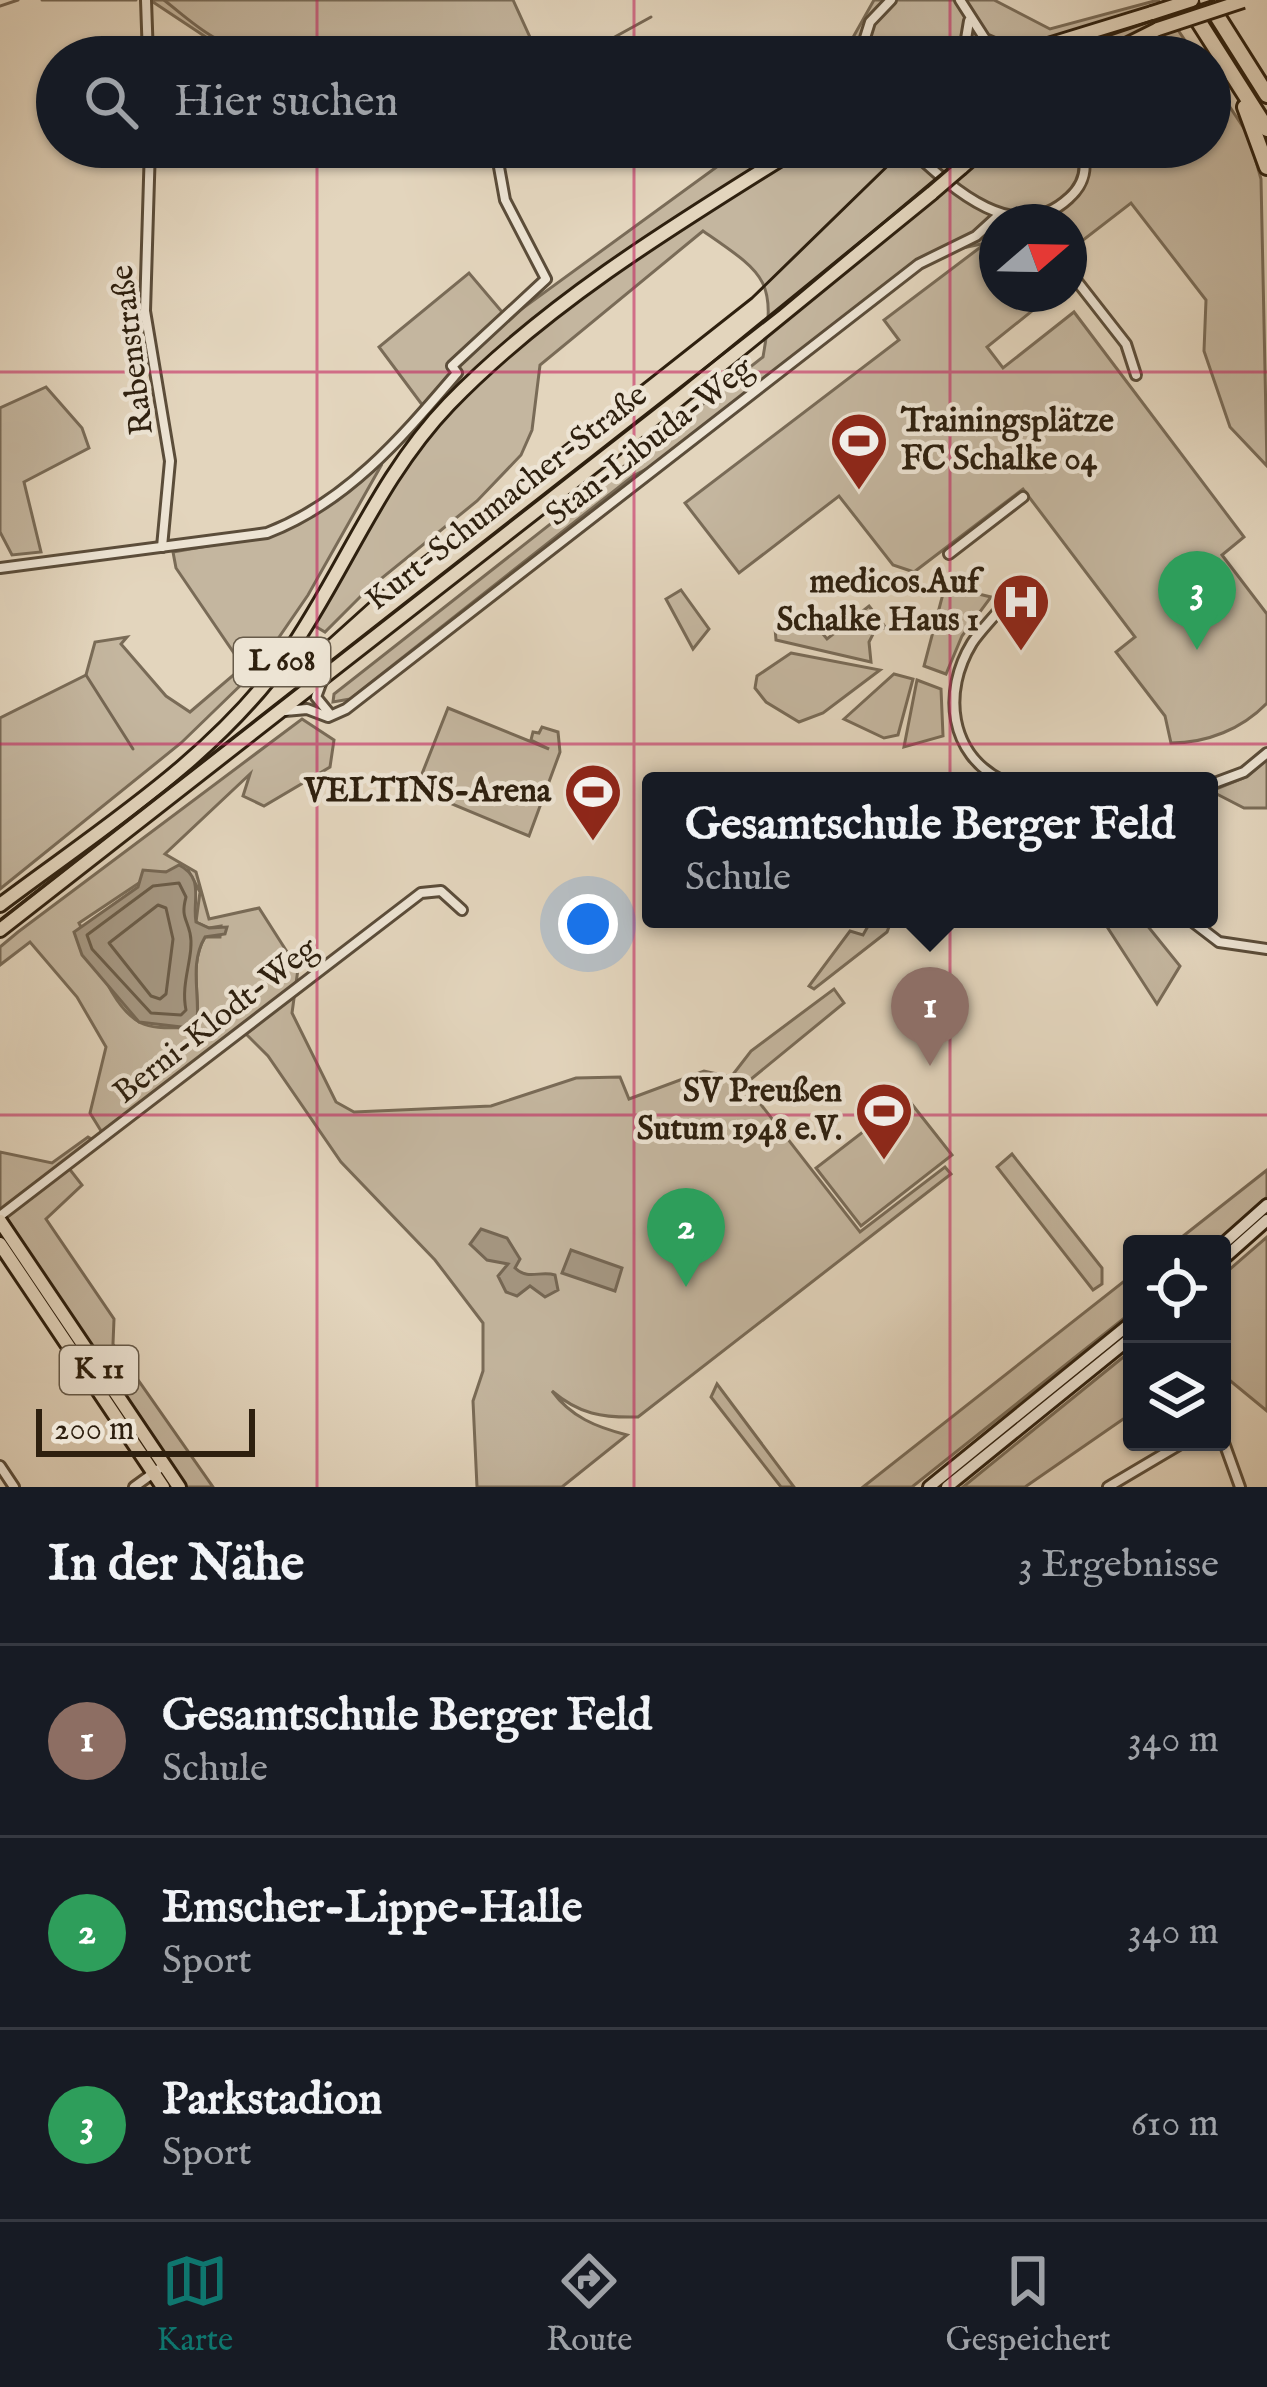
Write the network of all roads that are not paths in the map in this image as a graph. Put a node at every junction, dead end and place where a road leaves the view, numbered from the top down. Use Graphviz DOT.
graph roads {
  1 [pos="146,0"];
  2 [pos="891,0"];
  3 [pos="960,0"];
  4 [pos="1188,0"];
  5 [pos="1207,0"];
  6 [pos="1245,1"];
  7 [pos="969,14"];
  8 [pos="147,36"];
  9 [pos="866,36"];
  10 [pos="966,36"];
  11 [pos="983,36"];
  12 [pos="1076,36"];
  13 [pos="1144,36"];
  14 [pos="1209,36"];
  15 [pos="1230,36"];
  16 [pos="1231,38"];
  17 [pos="1231,72"];
  18 [pos="1235,79"];
  19 [pos="1267,95"];
  20 [pos="1267,129"];
  21 [pos="1267,167"];
  22 [pos="149,168"];
  23 [pos="500,168"];
  24 [pos="768,168"];
  25 [pos="937,168"];
  26 [pos="961,168"];
  27 [pos="1085,168"];
  28 [pos="985,204"];
  29 [pos="1060,204"];
  30 [pos="979,233"];
  31 [pos="1087,294"];
  32 [pos="1136,375"];
  33 [pos="1023,497"];
  34 [pos="162,548"];
  35 [pos="950,554"];
  36 [pos="0,568"];
  37 [pos="1008,598"];
  38 [pos="325,675"];
  39 [pos="278,713"];
  40 [pos="334,715"];
  41 [pos="1267,753"];
  42 [pos="992,772"];
  43 [pos="1218,782"];
  44 [pos="0,905"];
  45 [pos="462,910"];
  46 [pos="1201,928"];
  47 [pos="0,930"];
  48 [pos="1267,949"];
  49 [pos="1267,1205"];
  50 [pos="0,1219"];
  51 [pos="1267,1220"];
  52 [pos="1231,1237"];
  53 [pos="0,1244"];
  54 [pos="1231,1252"];
  55 [pos="1123,1329"];
  56 [pos="1125,1343"];
  57 [pos="1169,1451"];
  58 [pos="1227,1451"];
  59 [pos="0,1466"];
  60 [pos="158,1469"];
  61 [pos="14,1487"];
  62 [pos="134,1487"];
  63 [pos="163,1487"];
  64 [pos="179,1487"];
  65 [pos="929,1487"];
  66 [pos="947,1487"];
  67 [pos="1108,1487"];
  68 [pos="1240,1487"];
  1 -- 8 [label="street"];
  2 -- 9 [label="street"];
  3 -- 7 [label="street"];
  4 -- 12 [label="main road, bridge"];
  4 -- 14 [label="highway"];
  5 -- 15 [label="highway"];
  6 -- 13 [label="main road, bridge"];
  7 -- 10 [label="street"];
  7 -- 11 [label="street"];
  16 -- 19 [label="highway"];
  17 -- 18 [label="highway"];
  18 -- 20 [label="highway"];
  18 -- 21 [label="highway"];
  22 -- 34 [label="street, Rabenstraße"];
  23 -- 34 [label="street"];
  24 -- 44 [label="main road, Kurt-Schumacher-Straße / L 608"];
  25 -- 28 [label="street"];
  26 -- 38 [label="main road, Kurt-Schumacher-Straße / L 608, bridge"];
  27 -- 29 [label="street"];
  30 -- 40 [label="street, Stan-Libuda-Weg"];
  31 -- 32 [label="street"];
  33 -- 35 [label="street"];
  34 -- 36 [label="street"];
  37 -- 42 [label="street"];
  38 -- 39 [label="main road, Kurt-Schumacher-Straße / L 608"];
  38 -- 40 [label="street"];
  39 -- 40 [label="street"];
  39 -- 47 [label="main road, Kurt-Schumacher-Straße / L 608"];
  41 -- 43 [label="street"];
  45 -- 50 [label="street, Berni-Klodt-Weg"];
  46 -- 48 [label="street"];
  49 -- 52 [label="main road"];
  50 -- 60 [label="main road, K 11"];
  51 -- 54 [label="main road"];
  53 -- 60 [label="main road, K 11"];
  55 -- 65 [label="main road"];
  56 -- 66 [label="main road"];
  57 -- 67 [label="street"];
  58 -- 68 [label="street"];
  59 -- 61 [label="street"];
  60 -- 62 [label="street"];
  60 -- 63 [label="main road, K 11"];
  60 -- 64 [label="main road, K 11"];
}
